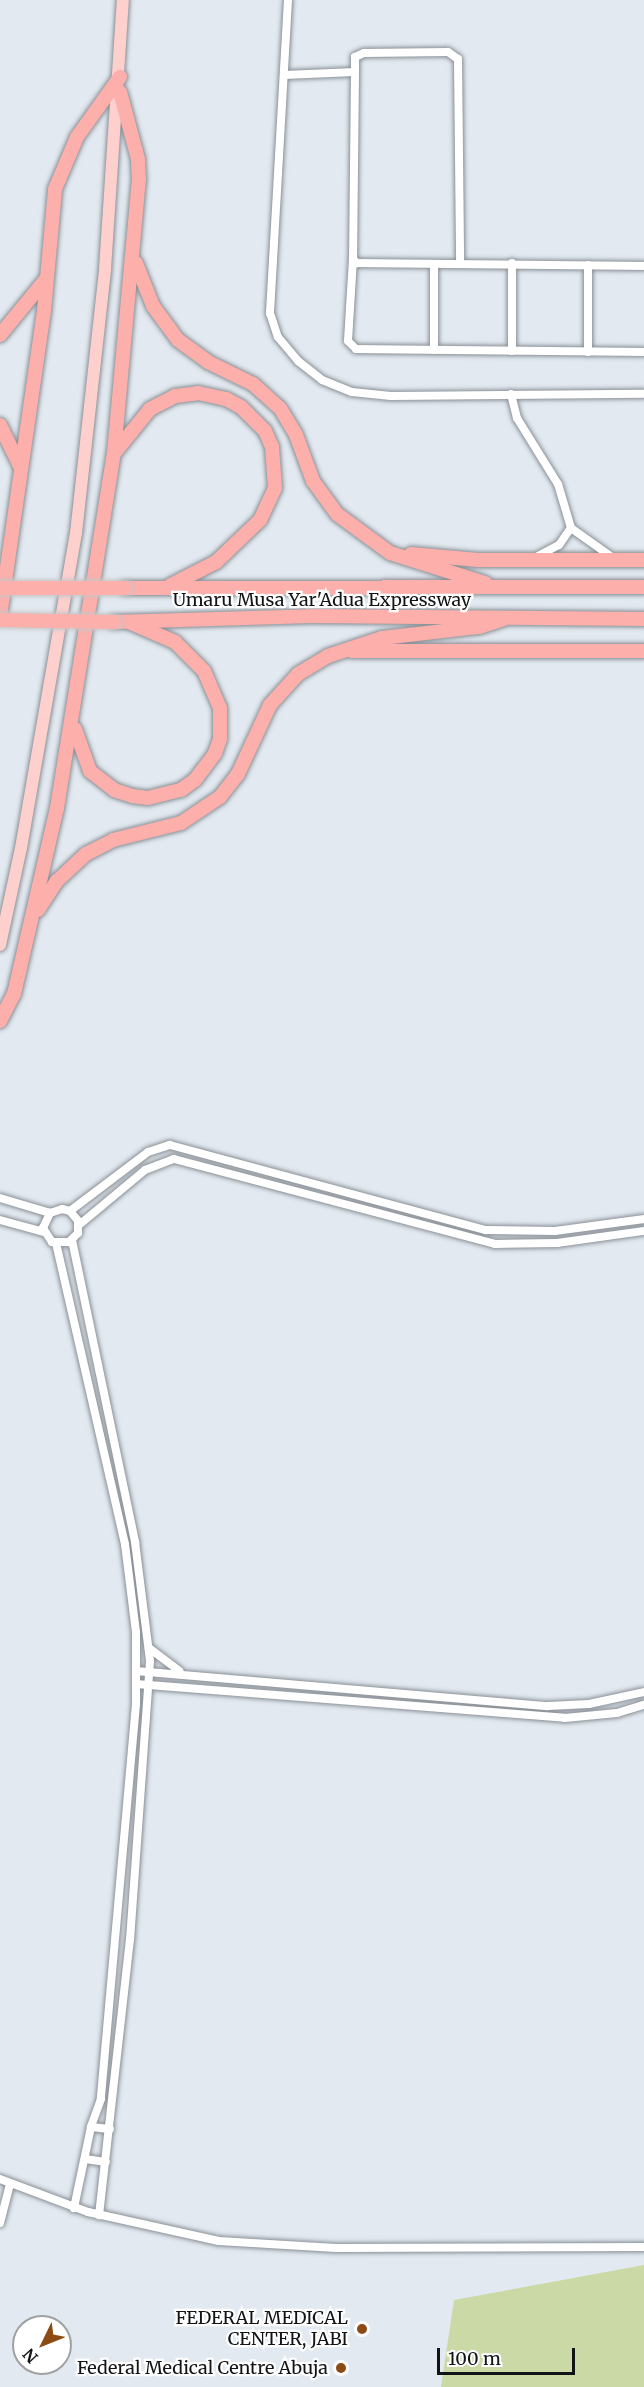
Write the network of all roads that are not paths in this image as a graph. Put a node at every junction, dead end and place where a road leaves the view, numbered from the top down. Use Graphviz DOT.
graph roads {
  1 [pos="288,0"];
  2 [pos="123,1"];
  3 [pos="355,72"];
  4 [pos="284,75"];
  5 [pos="120,77"];
  6 [pos="120,92"];
  7 [pos="134,258"];
  8 [pos="353,259"];
  9 [pos="512,263"];
  10 [pos="434,264"];
  11 [pos="460,264"];
  12 [pos="588,265"];
  13 [pos="644,266"];
  14 [pos="46,279"];
  15 [pos="0,335"];
  16 [pos="434,350"];
  17 [pos="512,351"];
  18 [pos="588,352"];
  19 [pos="644,352"];
  20 [pos="512,394"];
  21 [pos="644,394"];
  22 [pos="0,425"];
  23 [pos="114,453"];
  24 [pos="22,469"];
  25 [pos="571,528"];
  26 [pos="372,542"];
  27 [pos="530,560"];
  28 [pos="619,560"];
  29 [pos="644,560"];
  30 [pos="169,586"];
  31 [pos="496,587"];
  32 [pos="644,587"];
  33 [pos="0,588"];
  34 [pos="0,616"];
  35 [pos="503,619"];
  36 [pos="644,619"];
  37 [pos="0,620"];
  38 [pos="121,622"];
  39 [pos="350,651"];
  40 [pos="644,651"];
  41 [pos="73,721"];
  42 [pos="32,919"];
  43 [pos="0,945"];
  44 [pos="0,1021"];
  45 [pos="221,1156"];
  46 [pos="217,1169"];
  47 [pos="319,1185"];
  48 [pos="0,1198"];
  49 [pos="314,1198"];
  50 [pos="409,1209"];
  51 [pos="70,1211"];
  52 [pos="50,1213"];
  53 [pos="644,1219"];
  54 [pos="0,1220"];
  55 [pos="405,1222"];
  56 [pos="79,1225"];
  57 [pos="644,1231"];
  58 [pos="44,1232"];
  59 [pos="72,1240"];
  60 [pos="56,1244"];
  61 [pos="96,1356"];
  62 [pos="84,1359"];
  63 [pos="149,1648"];
  64 [pos="136,1671"];
  65 [pos="150,1671"];
  66 [pos="183,1673"];
  67 [pos="136,1684"];
  68 [pos="150,1684"];
  69 [pos="172,1685"];
  70 [pos="644,1692"];
  71 [pos="150,1701"];
  72 [pos="644,1705"];
  73 [pos="91,2127"];
  74 [pos="110,2129"];
  75 [pos="85,2159"];
  76 [pos="106,2162"];
  77 [pos="0,2179"];
  78 [pos="10,2184"];
  79 [pos="74,2208"];
  80 [pos="99,2215"];
  81 [pos="0,2223"];
  82 [pos="644,2247"];
  1 -- 4 [label="street"];
  2 -- 5 [label="main road"];
  3 -- 4 [label="street"];
  3 -- 8 [label="street"];
  3 -- 11 [label="street"];
  4 -- 20 [label="street"];
  5 -- 6 [label="main road"];
  5 -- 14 [label="highway"];
  6 -- 7 [label="highway"];
  6 -- 43 [label="main road"];
  7 -- 23 [label="highway"];
  7 -- 26 [label="highway"];
  8 -- 10 [label="street"];
  8 -- 16 [label="street"];
  9 -- 11 [label="street"];
  9 -- 12 [label="street"];
  9 -- 17 [label="street"];
  10 -- 11 [label="street"];
  10 -- 16 [label="street"];
  12 -- 13 [label="street"];
  12 -- 18 [label="street"];
  14 -- 15 [label="highway"];
  14 -- 24 [label="highway"];
  16 -- 17 [label="street"];
  17 -- 18 [label="street"];
  18 -- 19 [label="street"];
  20 -- 21 [label="street"];
  20 -- 25 [label="street"];
  22 -- 24 [label="highway"];
  23 -- 30 [label="highway"];
  23 -- 41 [label="highway"];
  24 -- 34 [label="highway"];
  25 -- 27 [label="street"];
  25 -- 28 [label="street"];
  26 -- 27 [label="highway"];
  26 -- 31 [label="highway"];
  27 -- 28 [label="highway"];
  28 -- 29 [label="highway"];
  30 -- 31 [label="highway, Umaru Musa Yar'Adua Expressway"];
  30 -- 33 [label="highway, Umaru Musa Yar'Adua Expressway, bridge"];
  31 -- 32 [label="highway, Umaru Musa Yar'Adua Expressway"];
  35 -- 36 [label="highway, Umaru Musa Yar'Adua Expressway"];
  35 -- 38 [label="highway, Umaru Musa Yar'Adua Expressway"];
  35 -- 39 [label="highway"];
  37 -- 38 [label="highway, Umaru Musa Yar'Adua Expressway, bridge"];
  38 -- 41 [label="highway"];
  39 -- 40 [label="highway"];
  39 -- 42 [label="highway"];
  41 -- 42 [label="highway"];
  42 -- 44 [label="highway"];
  45 -- 46 [label="street"];
  45 -- 47 [label="street"];
  45 -- 51 [label="street"];
  46 -- 49 [label="street"];
  46 -- 56 [label="street"];
  47 -- 49 [label="street"];
  47 -- 50 [label="street"];
  48 -- 52 [label="street"];
  49 -- 55 [label="street"];
  50 -- 53 [label="street"];
  50 -- 55 [label="street"];
  51 -- 52 [label="street"];
  51 -- 56 [label="street"];
  52 -- 58 [label="street"];
  54 -- 58 [label="street"];
  55 -- 57 [label="street"];
  56 -- 59 [label="street"];
  58 -- 60 [label="street"];
  59 -- 60 [label="street"];
  59 -- 61 [label="street"];
  60 -- 62 [label="street"];
  61 -- 62 [label="street"];
  61 -- 63 [label="street"];
  62 -- 64 [label="street"];
  63 -- 65 [label="street"];
  63 -- 66 [label="street"];
  64 -- 65 [label="street"];
  64 -- 67 [label="street"];
  65 -- 66 [label="street"];
  65 -- 68 [label="street"];
  66 -- 70 [label="street"];
  67 -- 68 [label="street"];
  67 -- 73 [label="street"];
  68 -- 69 [label="street"];
  68 -- 71 [label="street"];
  69 -- 71 [label="street"];
  69 -- 72 [label="street"];
  71 -- 74 [label="street"];
  73 -- 74 [label="street"];
  73 -- 75 [label="street"];
  74 -- 76 [label="street"];
  75 -- 76 [label="street"];
  75 -- 79 [label="street"];
  76 -- 80 [label="street"];
  77 -- 78 [label="street"];
  78 -- 79 [label="street"];
  78 -- 81 [label="street"];
  79 -- 80 [label="street"];
  80 -- 82 [label="street"];
}
